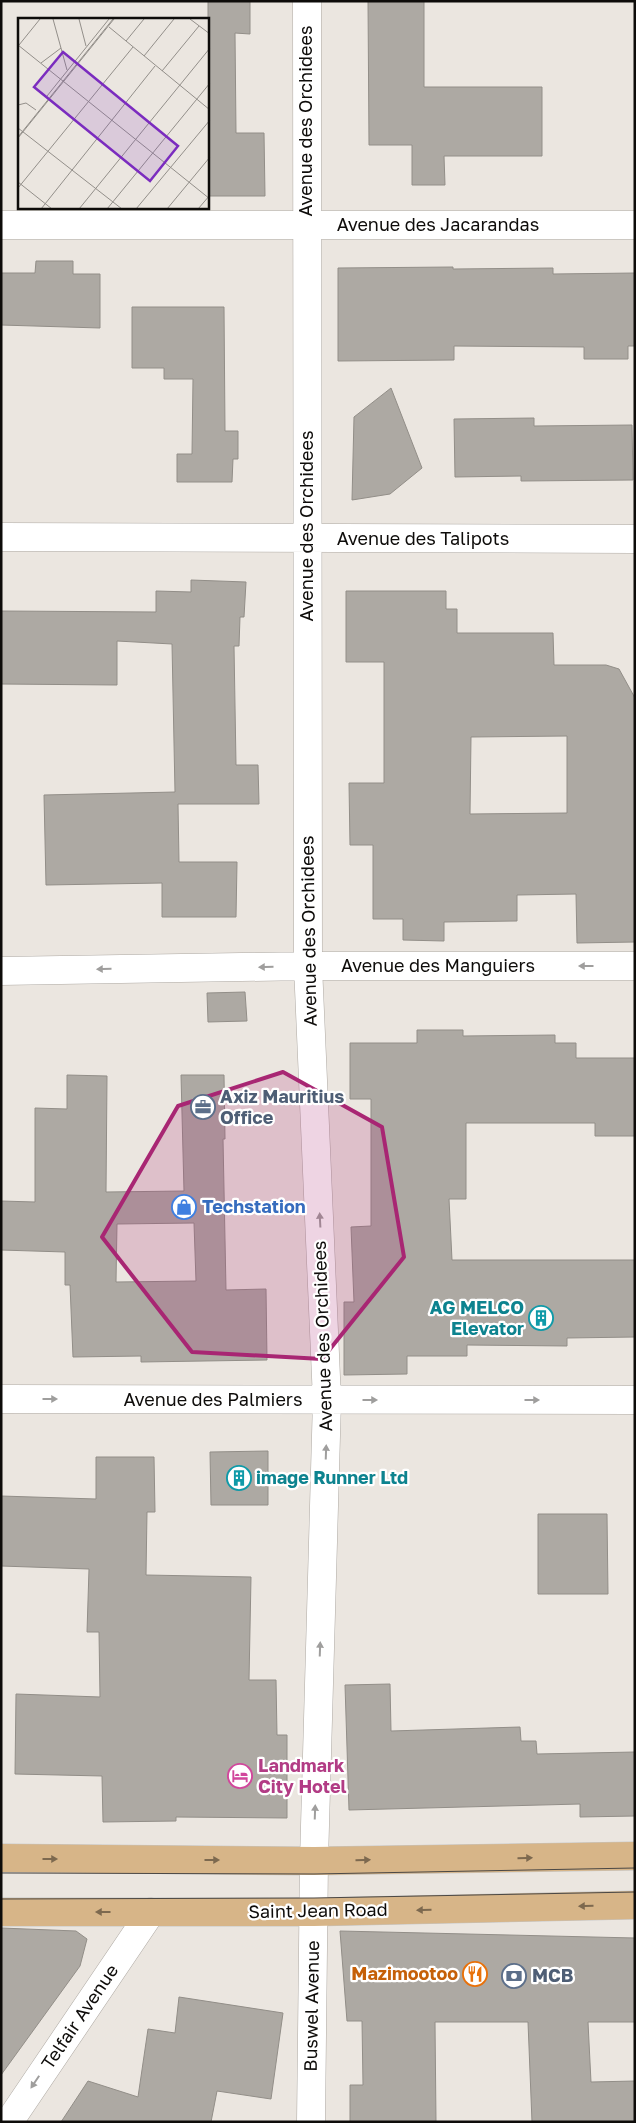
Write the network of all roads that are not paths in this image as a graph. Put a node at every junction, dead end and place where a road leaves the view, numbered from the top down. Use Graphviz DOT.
graph roads {
  1 [pos="307,1"];
  2 [pos="1,225"];
  3 [pos="306,225"];
  4 [pos="635,225"];
  5 [pos="1,537"];
  6 [pos="307,539"];
  7 [pos="635,539"];
  8 [pos="308,966"];
  9 [pos="635,966"];
  10 [pos="1,971"];
  11 [pos="1,1399"];
  12 [pos="328,1400"];
  13 [pos="635,1400"];
  14 [pos="635,1856"];
  15 [pos="1,1858"];
  16 [pos="314,1861"];
  17 [pos="635,1905"];
  18 [pos="1,1912"];
  19 [pos="151,1912"];
  20 [pos="314,1912"];
  21 [pos="9,2122"];
  22 [pos="310,2122"];
  1 -- 3 [label="street, Avenue des Orchidees"];
  2 -- 3 [label="street, Avenue des Jacarandas"];
  3 -- 4 [label="street, Avenue des Jacarandas"];
  3 -- 6 [label="street, Avenue des Orchidees"];
  5 -- 6 [label="street, Avenue des Talipots"];
  6 -- 7 [label="street, Avenue des Talipots"];
  6 -- 8 [label="street, Avenue des Orchidees"];
  9 -- 8 [label="street, Avenue des Manguiers, one-way"];
  8 -- 10 [label="street, Avenue des Manguiers, one-way"];
  12 -- 8 [label="street, Avenue des Orchidees, one-way"];
  11 -- 12 [label="street, Avenue des Palmiers, one-way"];
  12 -- 13 [label="street, Avenue des Palmiers, one-way"];
  16 -- 12 [label="street, Avenue des Orchidees, one-way"];
  16 -- 14 [label="main road, one-way"];
  15 -- 16 [label="main road, one-way"];
  16 -- 20 [label="street, Buswel Avenue"];
  17 -- 20 [label="main road, Saint Jean Road, one-way"];
  19 -- 18 [label="main road, Saint Jean Road, one-way"];
  19 -- 20 [label="main road, Saint Jean Road"];
  19 -- 21 [label="street, Telfair Avenue, one-way"];
  20 -- 22 [label="street, Buswel Avenue"];
}
